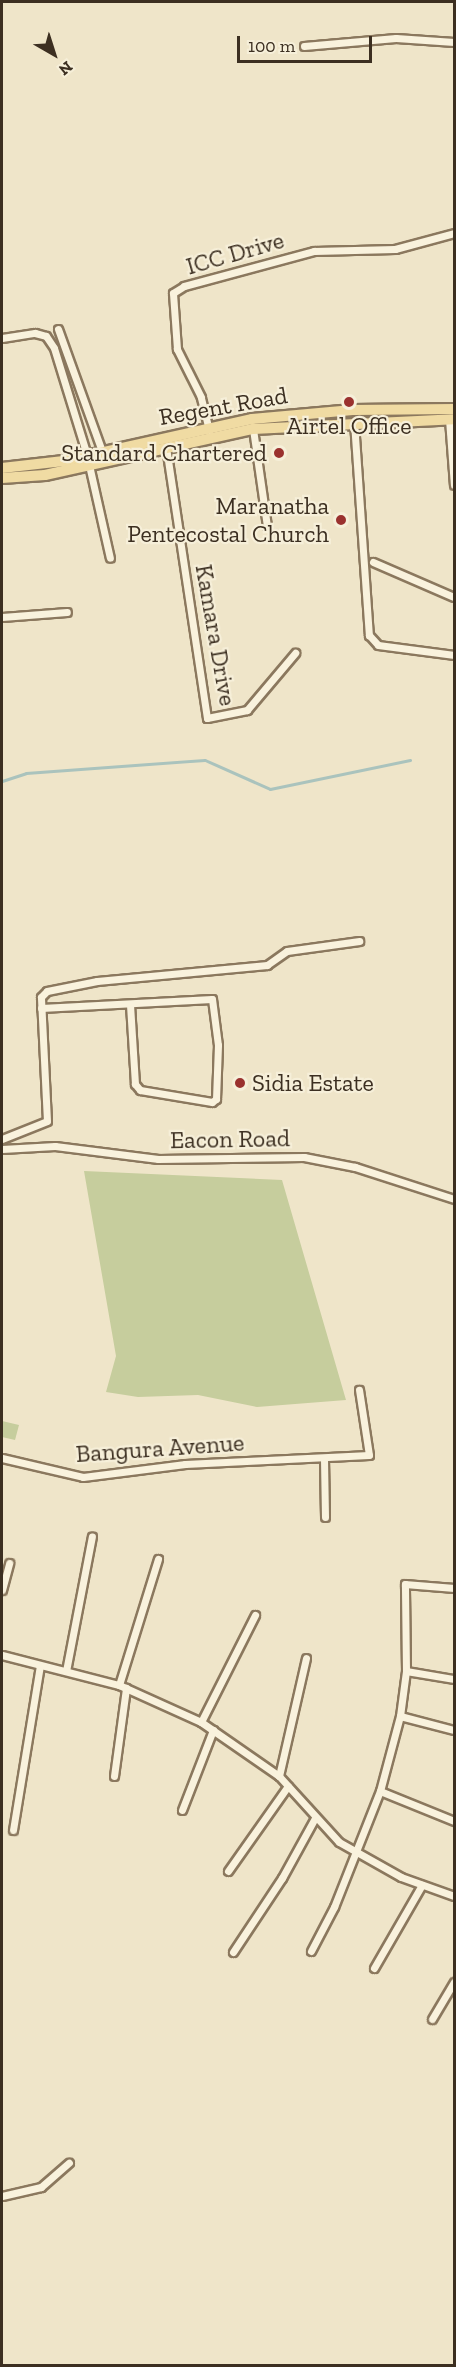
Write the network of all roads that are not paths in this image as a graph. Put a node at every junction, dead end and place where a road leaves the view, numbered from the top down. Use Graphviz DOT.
graph roads {
  1 [pos="454,42"];
  2 [pos="304,46"];
  3 [pos="454,233"];
  4 [pos="58,329"];
  5 [pos="2,338"];
  6 [pos="453,416"];
  7 [pos="299,419"];
  8 [pos="354,422"];
  9 [pos="253,429"];
  10 [pos="210,430"];
  11 [pos="166,446"];
  12 [pos="102,452"];
  13 [pos="88,460"];
  14 [pos="2,468"];
  15 [pos="2,478"];
  16 [pos="454,485"];
  17 [pos="267,526"];
  18 [pos="110,558"];
  19 [pos="373,562"];
  20 [pos="454,597"];
  21 [pos="66,612"];
  22 [pos="2,617"];
  23 [pos="295,653"];
  24 [pos="454,654"];
  25 [pos="358,941"];
  26 [pos="130,1004"];
  27 [pos="41,1008"];
  28 [pos="2,1139"];
  29 [pos="2,1149"];
  30 [pos="454,1199"];
  31 [pos="359,1390"];
  32 [pos="2,1458"];
  33 [pos="324,1459"];
  34 [pos="325,1516"];
  35 [pos="92,1536"];
  36 [pos="158,1559"];
  37 [pos="9,1563"];
  38 [pos="454,1588"];
  39 [pos="2,1590"];
  40 [pos="255,1615"];
  41 [pos="2,1655"];
  42 [pos="306,1658"];
  43 [pos="40,1666"];
  44 [pos="66,1671"];
  45 [pos="406,1671"];
  46 [pos="454,1678"];
  47 [pos="123,1687"];
  48 [pos="400,1716"];
  49 [pos="201,1722"];
  50 [pos="213,1730"];
  51 [pos="454,1730"];
  52 [pos="114,1776"];
  53 [pos="279,1776"];
  54 [pos="288,1786"];
  55 [pos="381,1791"];
  56 [pos="182,1810"];
  57 [pos="315,1818"];
  58 [pos="454,1821"];
  59 [pos="13,1830"];
  60 [pos="356,1853"];
  61 [pos="228,1871"];
  62 [pos="422,1885"];
  63 [pos="454,1896"];
  64 [pos="311,1951"];
  65 [pos="233,1952"];
  66 [pos="374,1968"];
  67 [pos="454,1982"];
  68 [pos="432,2019"];
  69 [pos="69,2163"];
  70 [pos="2,2196"];
  1 -- 2 [label="street"];
  3 -- 10 [label="street, ICC Drive"];
  4 -- 12 [label="street"];
  5 -- 13 [label="street"];
  6 -- 7 [label="main road, Regent Road"];
  6 -- 8 [label="main road, Regent Road"];
  6 -- 16 [label="street"];
  7 -- 8 [label="main road, Regent Road"];
  7 -- 9 [label="main road, Regent Road"];
  7 -- 10 [label="main road, Regent Road"];
  8 -- 24 [label="street"];
  9 -- 10 [label="main road, Regent Road"];
  9 -- 17 [label="street"];
  10 -- 11 [label="main road, Regent Road"];
  10 -- 12 [label="main road, Regent Road"];
  11 -- 13 [label="main road, Regent Road"];
  11 -- 23 [label="street, Kamara Drive"];
  12 -- 13 [label="main road, Regent Road"];
  13 -- 14 [label="main road, Regent Road"];
  13 -- 15 [label="main road, Regent Road"];
  13 -- 18 [label="street"];
  19 -- 20 [label="street"];
  21 -- 22 [label="street"];
  25 -- 27 [label="street"];
  26 -- 26 [label="street"];
  26 -- 27 [label="street"];
  27 -- 28 [label="street"];
  29 -- 30 [label="street, Eacon Road"];
  31 -- 33 [label="street, Bangura Avenue"];
  32 -- 33 [label="street, Bangura Avenue"];
  33 -- 34 [label="street"];
  35 -- 44 [label="street"];
  36 -- 47 [label="street"];
  37 -- 39 [label="street"];
  38 -- 45 [label="street"];
  40 -- 49 [label="street"];
  41 -- 43 [label="street"];
  42 -- 53 [label="street"];
  43 -- 44 [label="street"];
  43 -- 59 [label="street"];
  44 -- 47 [label="street"];
  45 -- 46 [label="street"];
  45 -- 48 [label="street"];
  47 -- 49 [label="street"];
  47 -- 52 [label="street"];
  48 -- 51 [label="street"];
  48 -- 55 [label="street"];
  49 -- 50 [label="street"];
  50 -- 53 [label="street"];
  50 -- 56 [label="street"];
  53 -- 54 [label="street"];
  54 -- 57 [label="street"];
  54 -- 61 [label="street"];
  55 -- 58 [label="street"];
  55 -- 60 [label="street"];
  57 -- 60 [label="street"];
  57 -- 65 [label="street"];
  60 -- 62 [label="street"];
  60 -- 64 [label="street"];
  62 -- 63 [label="street"];
  62 -- 66 [label="street"];
  67 -- 68 [label="street"];
  69 -- 70 [label="street"];
}
